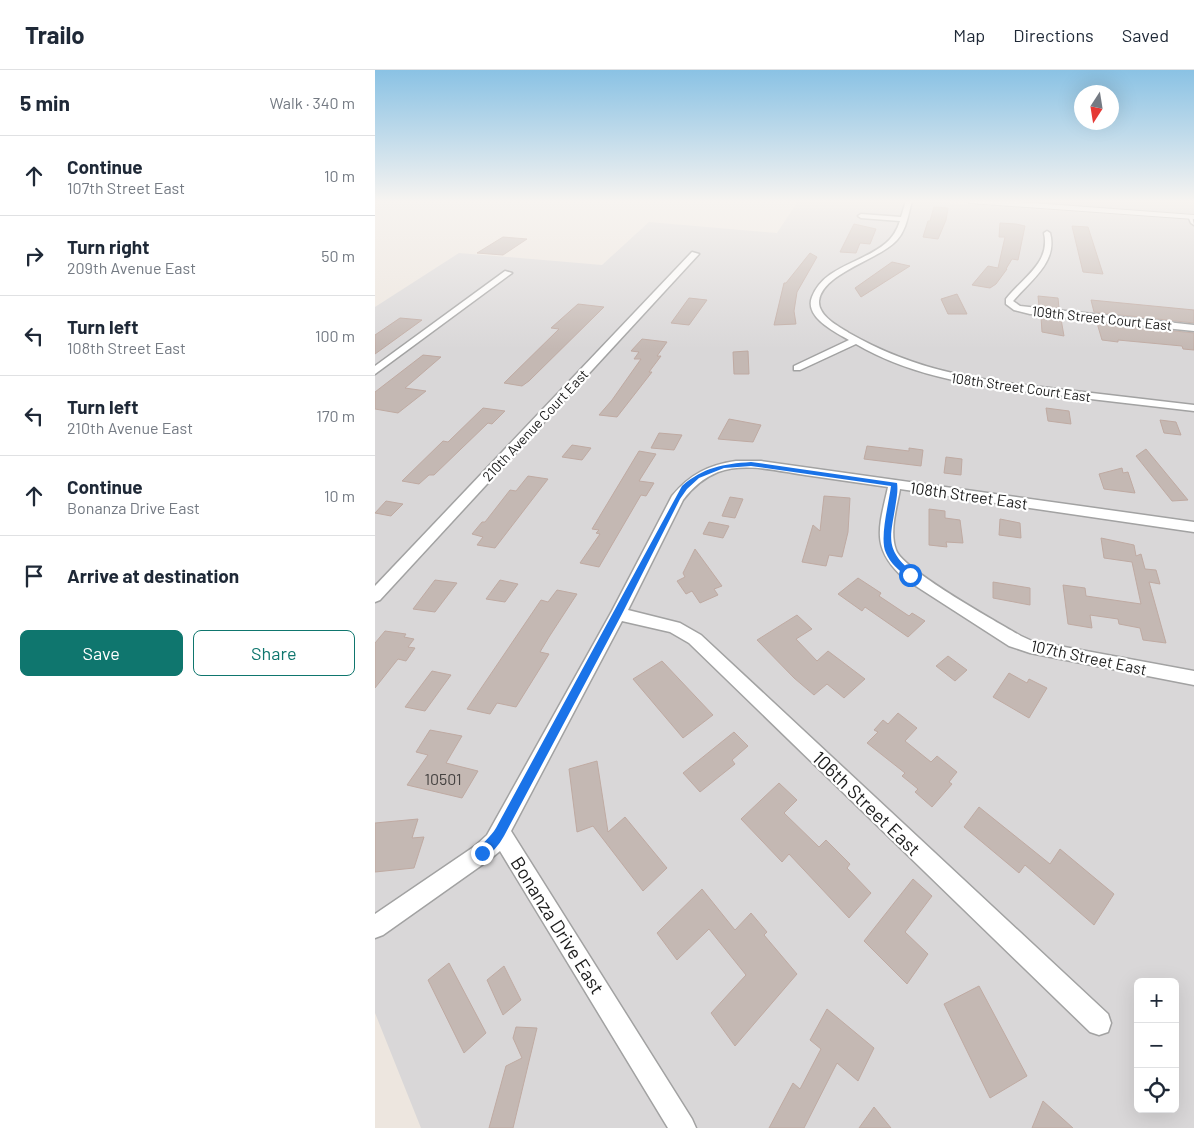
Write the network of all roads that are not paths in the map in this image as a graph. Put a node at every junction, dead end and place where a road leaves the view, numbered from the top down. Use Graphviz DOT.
graph roads {
  1 [pos="882,250"];
  2 [pos="1048,250"];
  3 [pos="695,254"];
  4 [pos="508,273"];
  5 [pos="1194,328"];
  6 [pos="855,341"];
  7 [pos="797,368"];
  8 [pos="375,371"];
  9 [pos="1194,408"];
  10 [pos="895,485"];
  11 [pos="1194,527"];
  12 [pos="375,596"];
  13 [pos="618,614"];
  14 [pos="1194,678"];
  15 [pos="500,832"];
  16 [pos="375,927"];
  17 [pos="1099,1023"];
  18 [pos="683,1128"];
  1 -- 6 [label="street, 108th Street Court East"];
  2 -- 5 [label="street, 109th Street Court East"];
  3 -- 12 [label="street, 210th Avenue Court East"];
  4 -- 8 [label="street"];
  6 -- 7 [label="street"];
  6 -- 9 [label="street, 108th Street Court East"];
  10 -- 11 [label="street, 108th Street East"];
  10 -- 13 [label="street, 108th Street East"];
  10 -- 14 [label="street, 107th Street East"];
  13 -- 15 [label="street"];
  13 -- 17 [label="street, 106th Street East"];
  15 -- 16 [label="street"];
  15 -- 18 [label="street, Bonanza Drive East"];
}
